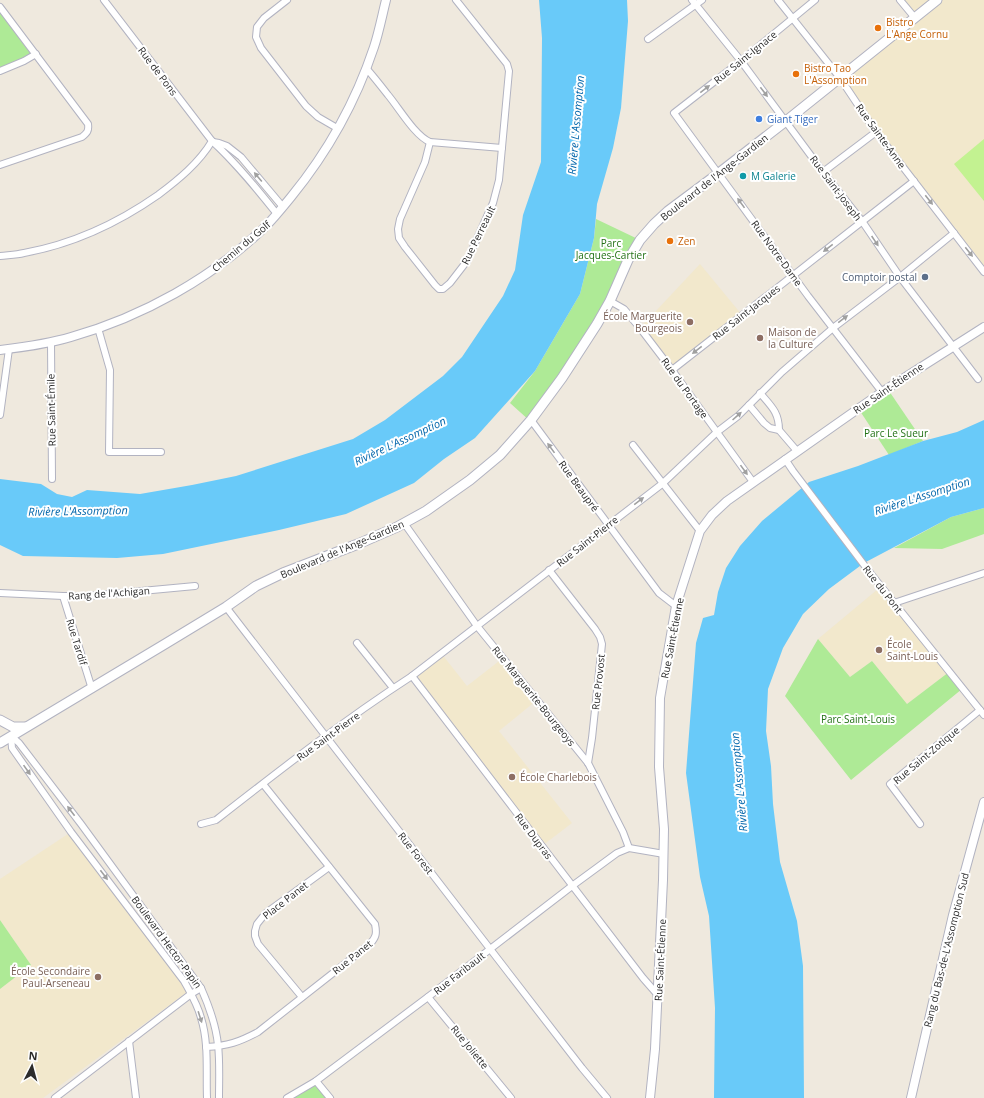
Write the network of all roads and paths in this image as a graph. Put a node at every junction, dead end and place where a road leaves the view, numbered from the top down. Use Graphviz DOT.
graph roads {
  1 [pos="104,0"];
  2 [pos="287,0"];
  3 [pos="386,0"];
  4 [pos="456,0"];
  5 [pos="702,0"];
  6 [pos="778,0"];
  7 [pos="815,0"];
  8 [pos="900,0"];
  9 [pos="937,0"];
  10 [pos="694,2"];
  11 [pos="0,7"];
  12 [pos="793,18"];
  13 [pos="915,18"];
  14 [pos="648,39"];
  15 [pos="36,54"];
  16 [pos="741,61"];
  17 [pos="366,68"];
  18 [pos="0,71"];
  19 [pos="840,78"];
  20 [pos="674,113"];
  21 [pos="786,121"];
  22 [pos="337,128"];
  23 [pos="876,132"];
  24 [pos="212,142"];
  25 [pos="430,142"];
  26 [pos="502,148"];
  27 [pos="0,165"];
  28 [pos="823,172"];
  29 [pos="719,173"];
  30 [pos="914,181"];
  31 [pos="282,207"];
  32 [pos="277,214"];
  33 [pos="862,221"];
  34 [pos="954,233"];
  35 [pos="0,256"];
  36 [pos="984,272"];
  37 [pos="793,276"];
  38 [pos="900,277"];
  39 [pos="610,301"];
  40 [pos="984,327"];
  41 [pos="98,328"];
  42 [pos="833,328"];
  43 [pos="51,342"];
  44 [pos="953,346"];
  45 [pos="9,349"];
  46 [pos="0,350"];
  47 [pos="672,370"];
  48 [pos="978,379"];
  49 [pos="882,392"];
  50 [pos="760,393"];
  51 [pos="749,405"];
  52 [pos="0,415"];
  53 [pos="531,420"];
  54 [pos="779,430"];
  55 [pos="717,432"];
  56 [pos="633,445"];
  57 [pos="797,451"];
  58 [pos="161,452"];
  59 [pos="785,460"];
  60 [pos="52,479"];
  61 [pos="753,482"];
  62 [pos="662,484"];
  63 [pos="404,523"];
  64 [pos="608,525"];
  65 [pos="700,530"];
  66 [pos="549,570"];
  67 [pos="984,573"];
  68 [pos="195,586"];
  69 [pos="0,593"];
  70 [pos="63,596"];
  71 [pos="894,603"];
  72 [pos="676,606"];
  73 [pos="226,607"];
  74 [pos="477,626"];
  75 [pos="357,643"];
  76 [pos="412,676"];
  77 [pos="393,688"];
  78 [pos="92,689"];
  79 [pos="982,713"];
  80 [pos="0,721"];
  81 [pos="26,727"];
  82 [pos="11,736"];
  83 [pos="326,736"];
  84 [pos="0,742"];
  85 [pos="588,763"];
  86 [pos="263,784"];
  87 [pos="984,802"];
  88 [pos="81,824"];
  89 [pos="201,824"];
  90 [pos="920,824"];
  91 [pos="71,832"];
  92 [pos="629,848"];
  93 [pos="664,854"];
  94 [pos="329,867"];
  95 [pos="572,886"];
  96 [pos="490,949"];
  97 [pos="201,988"];
  98 [pos="191,994"];
  99 [pos="657,994"];
  100 [pos="302,997"];
  101 [pos="428,997"];
  102 [pos="129,1041"];
  103 [pos="218,1046"];
  104 [pos="206,1047"];
  105 [pos="316,1081"];
  106 [pos="55,1098"];
  107 [pos="136,1098"];
  108 [pos="207,1098"];
  109 [pos="219,1098"];
  110 [pos="287,1098"];
  111 [pos="330,1098"];
  112 [pos="511,1098"];
  113 [pos="607,1098"];
  114 [pos="650,1098"];
  115 [pos="911,1098"];
  1 -- 24 [label="street, Rue de Pons"];
  2 -- 22 [label="street"];
  3 -- 17 [label="street, Chemin du Golf"];
  4 -- 26 [label="street, Rue Perreault"];
  5 -- 10 [label="street"];
  6 -- 12 [label="street, Rue Sainte-Anne"];
  7 -- 12 [label="street, Rue Saint-Ignace"];
  8 -- 13 [label="street"];
  9 -- 13 [label="main road, Boulevard de l'Ange-Gardien"];
  10 -- 14 [label="street"];
  10 -- 16 [label="street, Rue Saint-Joseph"];
  11 -- 15 [label="street"];
  12 -- 16 [label="street, Rue Saint-Ignace"];
  12 -- 19 [label="street, Rue Sainte-Anne"];
  13 -- 19 [label="main road, Boulevard de l'Ange-Gardien"];
  15 -- 18 [label="street"];
  15 -- 27 [label="street"];
  20 -- 16 [label="street, Rue Saint-Ignace, one-way"];
  16 -- 21 [label="street, Rue Saint-Joseph, one-way"];
  17 -- 22 [label="street, Chemin du Golf"];
  17 -- 25 [label="street"];
  19 -- 21 [label="main road, Boulevard de l'Ange-Gardien"];
  19 -- 23 [label="street, Rue Sainte-Anne"];
  20 -- 29 [label="street, Rue Notre-Dame"];
  21 -- 28 [label="street, Rue Saint-Joseph"];
  21 -- 29 [label="main road, Boulevard de l'Ange-Gardien"];
  22 -- 31 [label="street, Chemin du Golf"];
  23 -- 28 [label="street"];
  23 -- 30 [label="street, Rue Sainte-Anne"];
  31 -- 24 [label="street, one-way"];
  24 -- 32 [label="street, Rue de Pons"];
  24 -- 35 [label="street"];
  25 -- 26 [label="street"];
  25 -- 26 [label="street, Rue Perreault"];
  28 -- 33 [label="street, Rue Saint-Joseph"];
  37 -- 29 [label="street, Rue Notre-Dame, one-way"];
  29 -- 39 [label="main road, Boulevard de l'Ange-Gardien"];
  30 -- 33 [label="street, Rue Saint-Jacques"];
  30 -- 34 [label="street, Rue Sainte-Anne, one-way"];
  31 -- 32 [label="street, Chemin du Golf"];
  32 -- 41 [label="street, Chemin du Golf"];
  33 -- 37 [label="street, Rue Saint-Jacques, one-way"];
  33 -- 38 [label="street, Rue Saint-Joseph, one-way"];
  34 -- 36 [label="street, Rue Sainte-Anne, one-way"];
  34 -- 38 [label="street, Rue Saint-Pierre"];
  37 -- 42 [label="street, Rue Notre-Dame"];
  37 -- 47 [label="street, Rue Saint-Jacques, one-way"];
  42 -- 38 [label="street, Rue Saint-Pierre, one-way"];
  38 -- 44 [label="street, Rue Saint-Joseph"];
  39 -- 47 [label="street, Rue du Portage"];
  39 -- 53 [label="main road, Boulevard de l'Ange-Gardien"];
  40 -- 44 [label="street, Rue Saint-Étienne"];
  41 -- 43 [label="street, Chemin du Golf"];
  41 -- 58 [label="street"];
  42 -- 49 [label="street, Rue Notre-Dame"];
  42 -- 50 [label="street, Rue Saint-Pierre"];
  43 -- 45 [label="street, Chemin du Golf"];
  43 -- 60 [label="street, Rue Saint-Émile"];
  44 -- 48 [label="street, Rue Saint-Joseph"];
  44 -- 49 [label="street, Rue Saint-Étienne"];
  45 -- 46 [label="street, Chemin du Golf"];
  45 -- 52 [label="street"];
  47 -- 55 [label="street, Rue du Portage"];
  49 -- 57 [label="street, Rue Saint-Étienne"];
  50 -- 51 [label="street, Rue Saint-Pierre"];
  50 -- 54 [label="street"];
  51 -- 54 [label="street"];
  55 -- 51 [label="street, Rue Saint-Pierre, one-way"];
  53 -- 63 [label="main road, Boulevard de l'Ange-Gardien"];
  64 -- 53 [label="street, Rue Beaupré, one-way"];
  54 -- 57 [label="street"];
  55 -- 61 [label="street, Rue du Portage, one-way"];
  55 -- 62 [label="street, Rue Saint-Pierre"];
  56 -- 62 [label="street"];
  57 -- 59 [label="street, Rue Saint-Étienne"];
  59 -- 61 [label="street, Rue Saint-Étienne"];
  59 -- 71 [label="street, Rue du Pont"];
  61 -- 65 [label="street, Rue Saint-Étienne"];
  64 -- 62 [label="street, Rue Saint-Pierre, one-way"];
  62 -- 65 [label="street"];
  63 -- 73 [label="main road, Boulevard de l'Ange-Gardien"];
  63 -- 74 [label="street, Rue Marguerite-Bourgeoys"];
  64 -- 66 [label="street, Rue Saint-Pierre"];
  64 -- 72 [label="street, Rue Beaupré"];
  65 -- 72 [label="street, Rue Saint-Étienne"];
  66 -- 74 [label="street, Rue Saint-Pierre"];
  66 -- 85 [label="street, Rue Provost"];
  67 -- 71 [label="street"];
  68 -- 70 [label="street, Rang de l'Achigan"];
  69 -- 70 [label="street, Rang de l'Achigan"];
  70 -- 78 [label="street, Rue Tardif"];
  71 -- 79 [label="street, Rue du Pont"];
  72 -- 93 [label="street, Rue Saint-Étienne"];
  73 -- 78 [label="main road, Boulevard de l'Ange-Gardien"];
  73 -- 83 [label="street, Rue Forest"];
  74 -- 76 [label="street, Rue Saint-Pierre"];
  74 -- 85 [label="street, Rue Marguerite-Bourgeoys"];
  75 -- 77 [label="street"];
  76 -- 77 [label="street, Rue Saint-Pierre"];
  76 -- 95 [label="street, Rue Dupras"];
  77 -- 83 [label="street, Rue Saint-Pierre"];
  78 -- 81 [label="main road, Boulevard de l'Ange-Gardien"];
  79 -- 90 [label="street, Rue Saint-Zotique"];
  80 -- 81 [label="main road"];
  80 -- 82 [label="main road, Boulevard Hector-Papin"];
  81 -- 82 [label="main road, Boulevard de l'Ange-Gardien"];
  82 -- 84 [label="main road, Boulevard de l'Ange-Gardien"];
  88 -- 82 [label="street, Boulevard Hector-Papin, one-way"];
  82 -- 91 [label="street, Boulevard Hector-Papin, one-way"];
  83 -- 86 [label="street, Rue Saint-Pierre"];
  83 -- 96 [label="street, Rue Forest"];
  85 -- 92 [label="street, Rue Marguerite-Bourgeoys"];
  86 -- 89 [label="street, Rue Saint-Pierre"];
  86 -- 94 [label="street, Rue Panet"];
  87 -- 115 [label="street, Rang du Bas-de-L'Assomption Sud"];
  88 -- 91 [label="street"];
  88 -- 97 [label="street, Boulevard Hector-Papin"];
  91 -- 98 [label="street, Boulevard Hector-Papin, one-way"];
  92 -- 93 [label="street"];
  92 -- 95 [label="street, Rue Faribault"];
  93 -- 99 [label="street, Rue Saint-Étienne"];
  94 -- 100 [label="street, Rue Panet"];
  94 -- 100 [label="street, Place Panet"];
  95 -- 96 [label="street, Rue Faribault"];
  95 -- 99 [label="street, Rue Dupras"];
  96 -- 101 [label="street, Rue Faribault"];
  96 -- 113 [label="street, Rue Forest"];
  97 -- 98 [label="street"];
  97 -- 103 [label="street, Boulevard Hector-Papin"];
  98 -- 102 [label="street"];
  98 -- 104 [label="street, Boulevard Hector-Papin, one-way"];
  99 -- 114 [label="street, Rue Saint-Étienne"];
  100 -- 103 [label="street, Rue Panet"];
  101 -- 105 [label="street, Rue Faribault"];
  101 -- 112 [label="street, Rue Joliette"];
  102 -- 106 [label="street"];
  102 -- 107 [label="street"];
  103 -- 104 [label="street, Rue Panet"];
  103 -- 109 [label="street, Boulevard Hector-Papin"];
  104 -- 108 [label="street, Boulevard Hector-Papin"];
  105 -- 110 [label="street, Rue Faribault"];
  105 -- 111 [label="street"];
}
